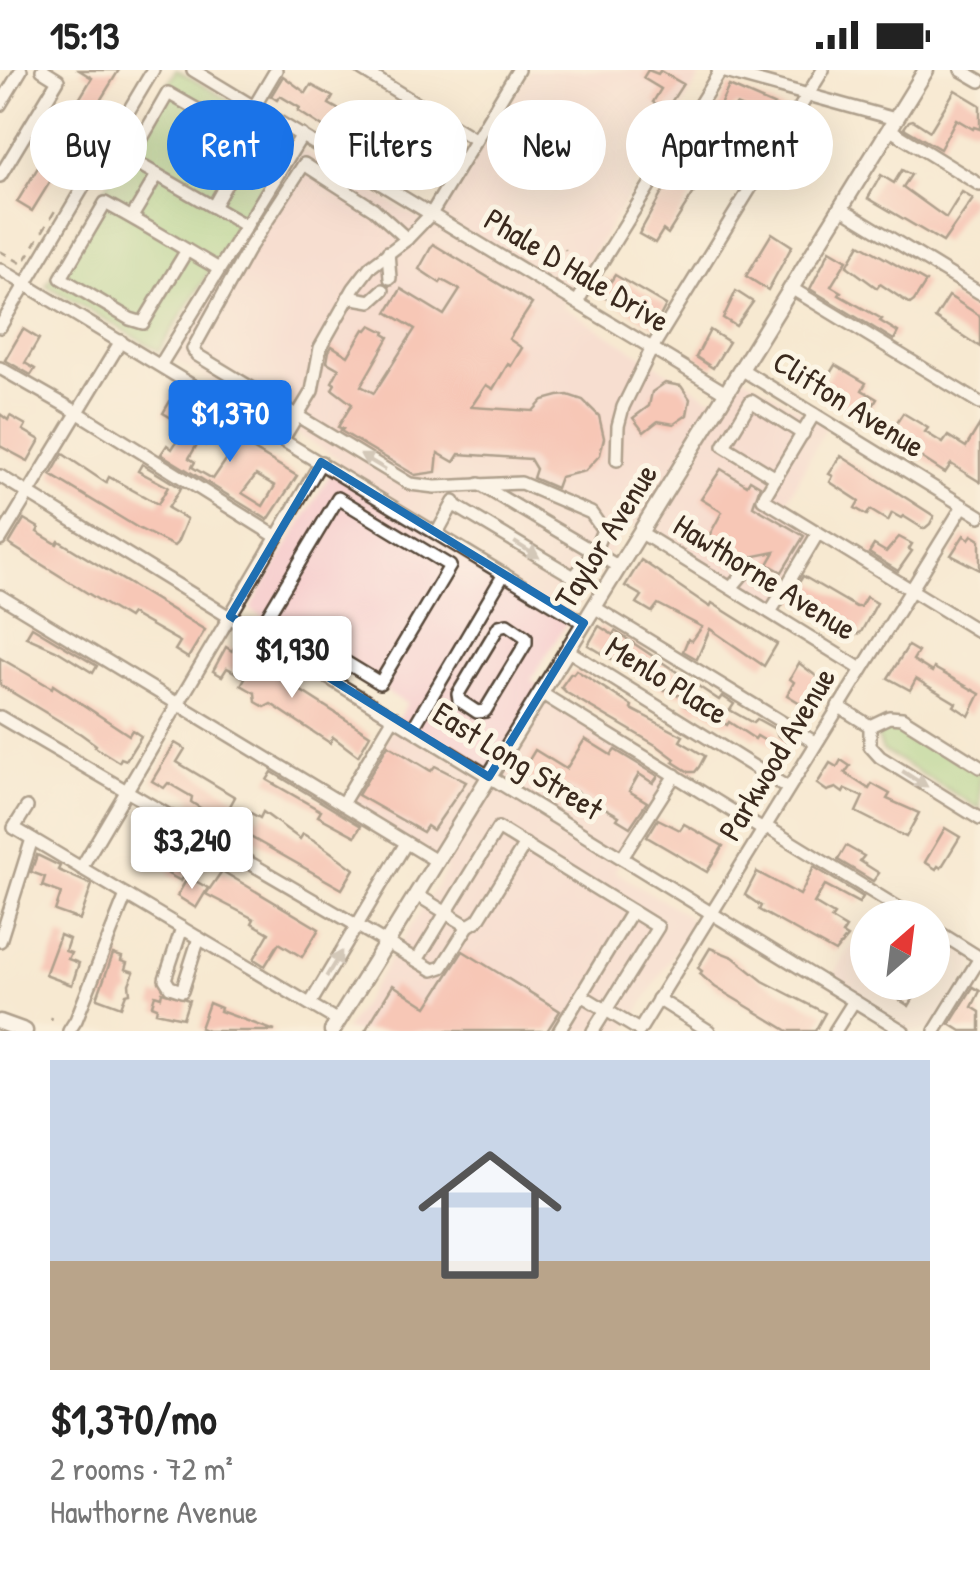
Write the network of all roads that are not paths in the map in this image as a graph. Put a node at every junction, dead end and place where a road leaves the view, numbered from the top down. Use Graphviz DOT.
graph roads {
  1 [pos="21,70"];
  2 [pos="42,70"];
  3 [pos="153,70"];
  4 [pos="193,70"];
  5 [pos="276,70"];
  6 [pos="362,70"];
  7 [pos="518,70"];
  8 [pos="720,70"];
  9 [pos="823,70"];
  10 [pos="926,70"];
  11 [pos="961,70"];
  12 [pos="980,82"];
  13 [pos="4,90"];
  14 [pos="808,94"];
  15 [pos="244,100"];
  16 [pos="258,100"];
  17 [pos="0,105"];
  18 [pos="892,124"];
  19 [pos="294,131"];
  20 [pos="302,136"];
  21 [pos="476,140"];
  22 [pos="157,175"];
  23 [pos="0,176"];
  24 [pos="980,185"];
  25 [pos="213,206"];
  26 [pos="840,208"];
  27 [pos="431,214"];
  28 [pos="132,218"];
  29 [pos="246,226"];
  30 [pos="408,239"];
  31 [pos="188,250"];
  32 [pos="388,252"];
  33 [pos="0,269"];
  34 [pos="220,269"];
  35 [pos="390,278"];
  36 [pos="26,284"];
  37 [pos="791,288"];
  38 [pos="383,290"];
  39 [pos="980,293"];
  40 [pos="348,297"];
  41 [pos="577,302"];
  42 [pos="0,327"];
  43 [pos="121,340"];
  44 [pos="652,348"];
  45 [pos="161,364"];
  46 [pos="0,368"];
  47 [pos="741,369"];
  48 [pos="726,393"];
  49 [pos="788,398"];
  50 [pos="980,403"];
  51 [pos="77,412"];
  52 [pos="814,414"];
  53 [pos="297,416"];
  54 [pos="777,417"];
  55 [pos="803,434"];
  56 [pos="283,439"];
  57 [pos="616,460"];
  58 [pos="321,462"];
  59 [pos="0,476"];
  60 [pos="776,478"];
  61 [pos="479,484"];
  62 [pos="456,487"];
  63 [pos="29,492"];
  64 [pos="454,506"];
  65 [pos="962,506"];
  66 [pos="980,516"];
  67 [pos="640,532"];
  68 [pos="437,533"];
  69 [pos="818,533"];
  70 [pos="277,536"];
  71 [pos="0,540"];
  72 [pos="594,552"];
  73 [pos="303,556"];
  74 [pos="619,567"];
  75 [pos="504,574"];
  76 [pos="731,588"];
  77 [pos="784,590"];
  78 [pos="910,590"];
  79 [pos="0,596"];
  80 [pos="594,607"];
  81 [pos="770,612"];
  82 [pos="230,616"];
  83 [pos="584,623"];
  84 [pos="980,632"];
  85 [pos="568,650"];
  86 [pos="479,659"];
  87 [pos="861,669"];
  88 [pos="541,692"];
  89 [pos="178,704"];
  90 [pos="838,706"];
  91 [pos="0,717"];
  92 [pos="394,717"];
  93 [pos="870,726"];
  94 [pos="413,728"];
  95 [pos="816,743"];
  96 [pos="980,767"];
  97 [pos="674,776"];
  98 [pos="489,777"];
  99 [pos="788,788"];
  100 [pos="126,792"];
  101 [pos="342,804"];
  102 [pos="26,807"];
  103 [pos="980,819"];
  104 [pos="764,828"];
  105 [pos="32,839"];
  106 [pos="406,843"];
  107 [pos="526,844"];
  108 [pos="622,858"];
  109 [pos="438,862"];
  110 [pos="81,868"];
  111 [pos="126,895"];
  112 [pos="417,895"];
  113 [pos="885,900"];
  114 [pos="632,911"];
  115 [pos="446,912"];
  116 [pos="712,913"];
  117 [pos="358,924"];
  118 [pos="468,926"];
  119 [pos="182,928"];
  120 [pos="199,938"];
  121 [pos="950,939"];
  122 [pos="0,941"];
  123 [pos="388,942"];
  124 [pos="980,958"];
  125 [pos="416,960"];
  126 [pos="581,995"];
  127 [pos="658,1000"];
  128 [pos="854,1001"];
  129 [pos="310,1004"];
  130 [pos="606,1010"];
  131 [pos="0,1022"];
  132 [pos="335,1026"];
  133 [pos="639,1030"];
  134 [pos="25,1031"];
  135 [pos="69,1031"];
  136 [pos="559,1031"];
  137 [pos="593,1031"];
  138 [pos="709,1031"];
  139 [pos="836,1031"];
  140 [pos="904,1031"];
  141 [pos="936,1031"];
  1 -- 13 [label="street"];
  2 -- 23 [label="street"];
  3 -- 36 [label="street"];
  4 -- 15 [label="street, Phale D Hale Drive"];
  5 -- 16 [label="street"];
  6 -- 21 [label="street"];
  7 -- 21 [label="street"];
  8 -- 14 [label="street"];
  8 -- 41 [label="street"];
  9 -- 14 [label="street"];
  10 -- 18 [label="main road, Taylor Avenue"];
  11 -- 12 [label="street"];
  13 -- 17 [label="street"];
  14 -- 18 [label="street"];
  14 -- 44 [label="street"];
  18 -- 24 [label="street"];
  18 -- 26 [label="main road, Taylor Avenue"];
  19 -- 20 [label="street, Phale D Hale Drive"];
  20 -- 27 [label="street, Phale D Hale Drive"];
  20 -- 29 [label="street"];
  21 -- 27 [label="street"];
  22 -- 25 [label="street"];
  22 -- 25 [label="street"];
  22 -- 28 [label="street"];
  25 -- 29 [label="street"];
  26 -- 37 [label="main road, Taylor Avenue"];
  26 -- 39 [label="street"];
  27 -- 30 [label="street"];
  27 -- 41 [label="street, Phale D Hale Drive"];
  28 -- 31 [label="street"];
  28 -- 31 [label="street"];
  29 -- 34 [label="street"];
  30 -- 32 [label="street"];
  30 -- 53 [label="street"];
  31 -- 34 [label="street"];
  32 -- 35 [label="street"];
  32 -- 40 [label="street"];
  33 -- 36 [label="street"];
  34 -- 45 [label="street"];
  36 -- 42 [label="street"];
  36 -- 43 [label="street"];
  37 -- 47 [label="main road, Taylor Avenue"];
  37 -- 50 [label="street"];
  38 -- 40 [label="street"];
  40 -- 53 [label="street"];
  41 -- 44 [label="street, Phale D Hale Drive"];
  43 -- 45 [label="street"];
  43 -- 51 [label="street"];
  44 -- 48 [label="street, Phale D Hale Drive"];
  44 -- 57 [label="street"];
  45 -- 56 [label="street"];
  46 -- 51 [label="street"];
  47 -- 48 [label="main road, Taylor Avenue"];
  47 -- 49 [label="street, Clifton Avenue"];
  48 -- 67 [label="main road, Taylor Avenue"];
  49 -- 52 [label="street, Clifton Avenue"];
  49 -- 54 [label="street"];
  51 -- 63 [label="street"];
  51 -- 70 [label="street"];
  52 -- 55 [label="street"];
  52 -- 65 [label="street, Clifton Avenue"];
  53 -- 56 [label="street"];
  62 -- 53 [label="street, one-way"];
  54 -- 55 [label="street"];
  54 -- 60 [label="street"];
  55 -- 60 [label="street"];
  56 -- 58 [label="street"];
  58 -- 68 [label="street"];
  58 -- 70 [label="street"];
  59 -- 63 [label="street, East Long Street"];
  60 -- 69 [label="street"];
  61 -- 62 [label="street"];
  61 -- 72 [label="street"];
  61 -- 72 [label="street"];
  62 -- 64 [label="street"];
  63 -- 71 [label="street"];
  63 -- 82 [label="street, East Long Street"];
  64 -- 68 [label="street"];
  64 -- 72 [label="street, one-way"];
  65 -- 66 [label="street, Clifton Avenue"];
  65 -- 78 [label="street, Parkwood Avenue"];
  67 -- 74 [label="main road, Taylor Avenue"];
  67 -- 76 [label="street, Hawthorne Avenue"];
  68 -- 75 [label="street"];
  69 -- 77 [label="street"];
  69 -- 78 [label="street"];
  70 -- 82 [label="street"];
  72 -- 74 [label="street"];
  73 -- 73 [label="street"];
  74 -- 80 [label="main road, Taylor Avenue"];
  75 -- 83 [label="street"];
  75 -- 94 [label="street"];
  76 -- 77 [label="street"];
  76 -- 81 [label="street, Hawthorne Avenue"];
  77 -- 81 [label="street"];
  78 -- 84 [label="street"];
  78 -- 87 [label="street, Parkwood Avenue"];
  79 -- 89 [label="street"];
  80 -- 83 [label="main road, Taylor Avenue"];
  80 -- 95 [label="street"];
  81 -- 87 [label="street, Hawthorne Avenue"];
  82 -- 89 [label="street"];
  82 -- 92 [label="street, East Long Street"];
  83 -- 85 [label="main road, Taylor Avenue"];
  85 -- 88 [label="main road, Taylor Avenue"];
  85 -- 99 [label="street, Menlo Place"];
  86 -- 86 [label="street"];
  87 -- 90 [label="street, Parkwood Avenue"];
  88 -- 97 [label="street"];
  88 -- 98 [label="main road, Taylor Avenue"];
  89 -- 100 [label="street"];
  89 -- 101 [label="street"];
  90 -- 93 [label="street"];
  90 -- 95 [label="street, Parkwood Avenue"];
  91 -- 100 [label="street"];
  92 -- 94 [label="street, East Long Street"];
  92 -- 101 [label="street"];
  93 -- 96 [label="street"];
  93 -- 103 [label="street, one-way"];
  94 -- 98 [label="street, East Long Street"];
  95 -- 99 [label="street, Parkwood Avenue"];
  97 -- 104 [label="street"];
  97 -- 108 [label="street"];
  98 -- 108 [label="street, East Long Street"];
  98 -- 109 [label="main road, Taylor Avenue"];
  99 -- 104 [label="street, Parkwood Avenue"];
  100 -- 110 [label="street"];
  100 -- 117 [label="street"];
  101 -- 106 [label="street"];
  102 -- 105 [label="street"];
  104 -- 113 [label="street"];
  104 -- 116 [label="street, Parkwood Avenue"];
  105 -- 110 [label="street"];
  105 -- 122 [label="street"];
  106 -- 109 [label="street"];
  106 -- 117 [label="street"];
  107 -- 114 [label="street"];
  107 -- 115 [label="street"];
  107 -- 118 [label="street"];
  108 -- 116 [label="street, East Long Street"];
  109 -- 112 [label="main road, Taylor Avenue"];
  110 -- 111 [label="street"];
  111 -- 119 [label="street"];
  111 -- 135 [label="street"];
  112 -- 115 [label="street"];
  112 -- 123 [label="main road, Taylor Avenue"];
  114 -- 126 [label="street"];
  114 -- 130 [label="street"];
  115 -- 118 [label="street"];
  115 -- 125 [label="street"];
  116 -- 127 [label="street, Parkwood Avenue"];
  116 -- 128 [label="street, East Long Street"];
  117 -- 123 [label="street"];
  129 -- 117 [label="street, one-way"];
  118 -- 125 [label="street"];
  119 -- 120 [label="street"];
  119 -- 120 [label="street"];
  120 -- 129 [label="street"];
  121 -- 124 [label="street"];
  123 -- 125 [label="street"];
  123 -- 132 [label="main road, Taylor Avenue"];
  124 -- 141 [label="street"];
  126 -- 130 [label="street"];
  126 -- 136 [label="street"];
  127 -- 133 [label="street, Parkwood Avenue"];
  127 -- 138 [label="street"];
  128 -- 139 [label="street"];
  128 -- 140 [label="street, East Long Street"];
  129 -- 132 [label="street"];
  130 -- 133 [label="street"];
  130 -- 137 [label="street"];
  131 -- 134 [label="main road"];
}
